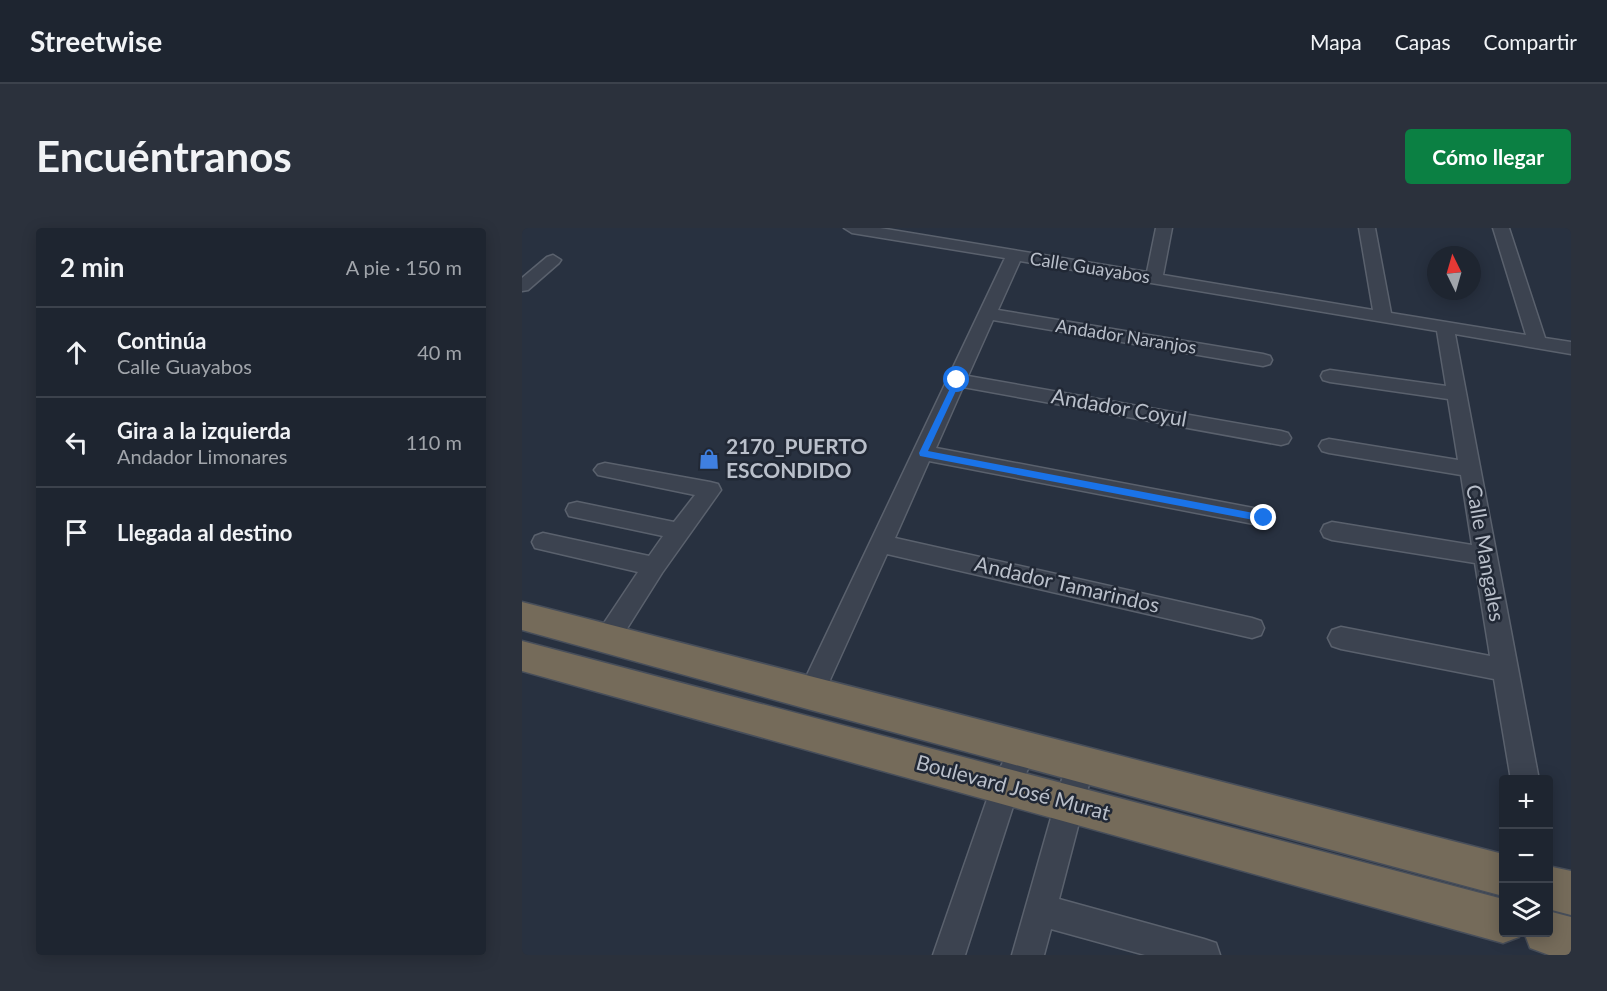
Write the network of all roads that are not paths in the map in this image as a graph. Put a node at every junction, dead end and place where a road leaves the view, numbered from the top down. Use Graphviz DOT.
graph roads {
  1 [pos="852,228"];
  2 [pos="1164,228"];
  3 [pos="1367,228"];
  4 [pos="1501,228"];
  5 [pos="903,232"];
  6 [pos="1015,255"];
  7 [pos="553,260"];
  8 [pos="1154,279"];
  9 [pos="522,286"];
  10 [pos="988,314"];
  11 [pos="1383,316"];
  12 [pos="1445,327"];
  13 [pos="1537,342"];
  14 [pos="1571,348"];
  15 [pos="1263,360"];
  16 [pos="1330,376"];
  17 [pos="957,380"];
  18 [pos="1457,394"];
  19 [pos="1281,438"];
  20 [pos="1329,446"];
  21 [pos="923,453"];
  22 [pos="1470,469"];
  23 [pos="605,470"];
  24 [pos="577,510"];
  25 [pos="1264,518"];
  26 [pos="679,531"];
  27 [pos="1332,531"];
  28 [pos="543,542"];
  29 [pos="881,544"];
  30 [pos="1486,556"];
  31 [pos="654,566"];
  32 [pos="522,616"];
  33 [pos="1252,628"];
  34 [pos="607,638"];
  35 [pos="1341,638"];
  36 [pos="522,656"];
  37 [pos="1506,670"];
  38 [pos="811,694"];
  39 [pos="1023,750"];
  40 [pos="1080,765"];
  41 [pos="1525,775"];
  42 [pos="1006,785"];
  43 [pos="1071,803"];
  44 [pos="1499,874"];
  45 [pos="1553,888"];
  46 [pos="1571,893"];
  47 [pos="1041,910"];
  48 [pos="1499,920"];
  49 [pos="1553,935"];
  50 [pos="1571,939"];
  51 [pos="949,955"];
  52 [pos="1028,955"];
  53 [pos="1204,955"];
  1 -- 5 [label="street"];
  2 -- 8 [label="street"];
  3 -- 11 [label="street"];
  4 -- 13 [label="street"];
  5 -- 6 [label="street"];
  6 -- 8 [label="street, Calle Guayabos"];
  6 -- 10 [label="street, Calle Guayabos"];
  7 -- 9 [label="street"];
  8 -- 11 [label="street, Calle Guayabos"];
  10 -- 15 [label="street, Andador Naranjos"];
  10 -- 17 [label="street, Calle Guayabos"];
  11 -- 12 [label="street, Calle Guayabos"];
  12 -- 13 [label="street, Calle Guayabos"];
  12 -- 18 [label="street, Calle Mangales"];
  13 -- 14 [label="street, Calle Guayabos"];
  16 -- 18 [label="street"];
  17 -- 19 [label="street, Andador Coyul"];
  17 -- 21 [label="street, Calle Guayabos"];
  18 -- 22 [label="street, Calle Mangales"];
  20 -- 22 [label="street"];
  21 -- 25 [label="street"];
  21 -- 29 [label="street, Calle Guayabos"];
  22 -- 30 [label="street, Calle Mangales"];
  23 -- 26 [label="street"];
  24 -- 26 [label="street"];
  26 -- 31 [label="street"];
  27 -- 30 [label="street"];
  28 -- 31 [label="street"];
  29 -- 33 [label="street, Andador Tamarindos"];
  29 -- 38 [label="street, Calle Guayabos"];
  30 -- 37 [label="street, Calle Mangales"];
  31 -- 34 [label="street"];
  32 -- 34 [label="highway, Boulevard José Murat"];
  34 -- 38 [label="highway, Boulevard José Murat"];
  35 -- 37 [label="street"];
  36 -- 42 [label="highway, Boulevard José Murat"];
  37 -- 41 [label="street, Calle Mangales"];
  38 -- 39 [label="highway, Boulevard José Murat"];
  39 -- 40 [label="highway, Boulevard José Murat"];
  39 -- 42 [label="street"];
  40 -- 43 [label="street"];
  40 -- 44 [label="highway, Boulevard José Murat"];
  42 -- 43 [label="highway, Boulevard José Murat"];
  42 -- 51 [label="street"];
  43 -- 47 [label="street"];
  43 -- 48 [label="highway, Boulevard José Murat"];
  45 -- 46 [label="highway"];
  47 -- 52 [label="street"];
  47 -- 53 [label="street"];
  49 -- 50 [label="highway"];
}
